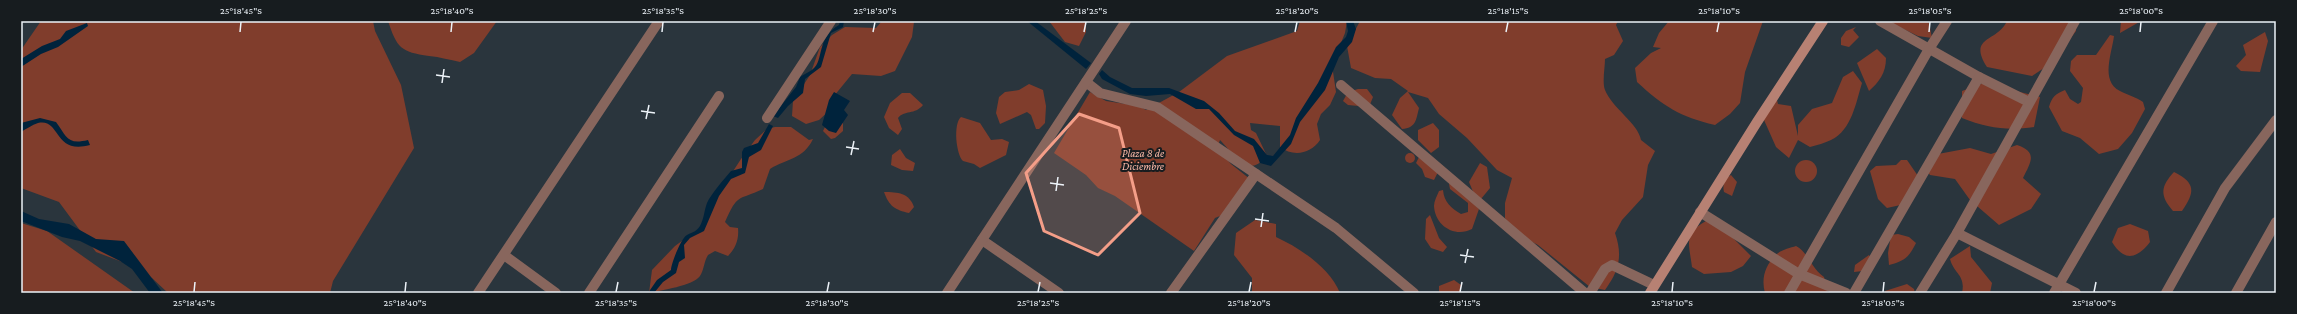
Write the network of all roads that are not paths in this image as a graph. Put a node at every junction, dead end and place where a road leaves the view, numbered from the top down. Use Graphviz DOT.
graph roads {
  1 [pos="659,21"];
  2 [pos="831,21"];
  3 [pos="1126,21"];
  4 [pos="1823,21"];
  5 [pos="1880,21"];
  6 [pos="1947,21"];
  7 [pos="2075,21"];
  8 [pos="2213,21"];
  9 [pos="1929,49"];
  10 [pos="1979,77"];
  11 [pos="1086,82"];
  12 [pos="1342,85"];
  13 [pos="720,96"];
  14 [pos="2029,102"];
  15 [pos="767,118"];
  16 [pos="2276,120"];
  17 [pos="1256,174"];
  18 [pos="1700,212"];
  19 [pos="2276,222"];
  20 [pos="1957,233"];
  21 [pos="982,240"];
  22 [pos="504,255"];
  23 [pos="1799,274"];
  24 [pos="1652,289"];
  25 [pos="2056,289"];
  26 [pos="1173,292"];
  27 [pos="478,293"];
  28 [pos="556,293"];
  29 [pos="589,293"];
  30 [pos="947,293"];
  31 [pos="1059,293"];
  32 [pos="1414,293"];
  33 [pos="1585,293"];
  34 [pos="1590,293"];
  35 [pos="1789,293"];
  36 [pos="1846,293"];
  37 [pos="1854,293"];
  38 [pos="1920,293"];
  39 [pos="2076,293"];
  40 [pos="2166,293"];
  41 [pos="2236,293"];
  1 -- 22 [label="street"];
  2 -- 15 [label="street"];
  3 -- 11 [label="street"];
  4 -- 18 [label="main road"];
  5 -- 9 [label="street"];
  6 -- 9 [label="street"];
  7 -- 14 [label="street"];
  8 -- 25 [label="street"];
  9 -- 10 [label="street"];
  9 -- 23 [label="street"];
  10 -- 14 [label="street"];
  10 -- 37 [label="street"];
  11 -- 17 [label="street"];
  11 -- 21 [label="street"];
  12 -- 33 [label="street"];
  13 -- 29 [label="street"];
  14 -- 20 [label="street"];
  16 -- 40 [label="street"];
  17 -- 26 [label="street"];
  17 -- 32 [label="street"];
  18 -- 23 [label="street"];
  18 -- 24 [label="main road"];
  19 -- 41 [label="street"];
  20 -- 25 [label="street"];
  20 -- 38 [label="street"];
  21 -- 30 [label="street"];
  21 -- 31 [label="street"];
  22 -- 27 [label="street"];
  22 -- 28 [label="street"];
  23 -- 35 [label="street"];
  23 -- 36 [label="street"];
  24 -- 34 [label="street"];
  25 -- 39 [label="street"];
}
